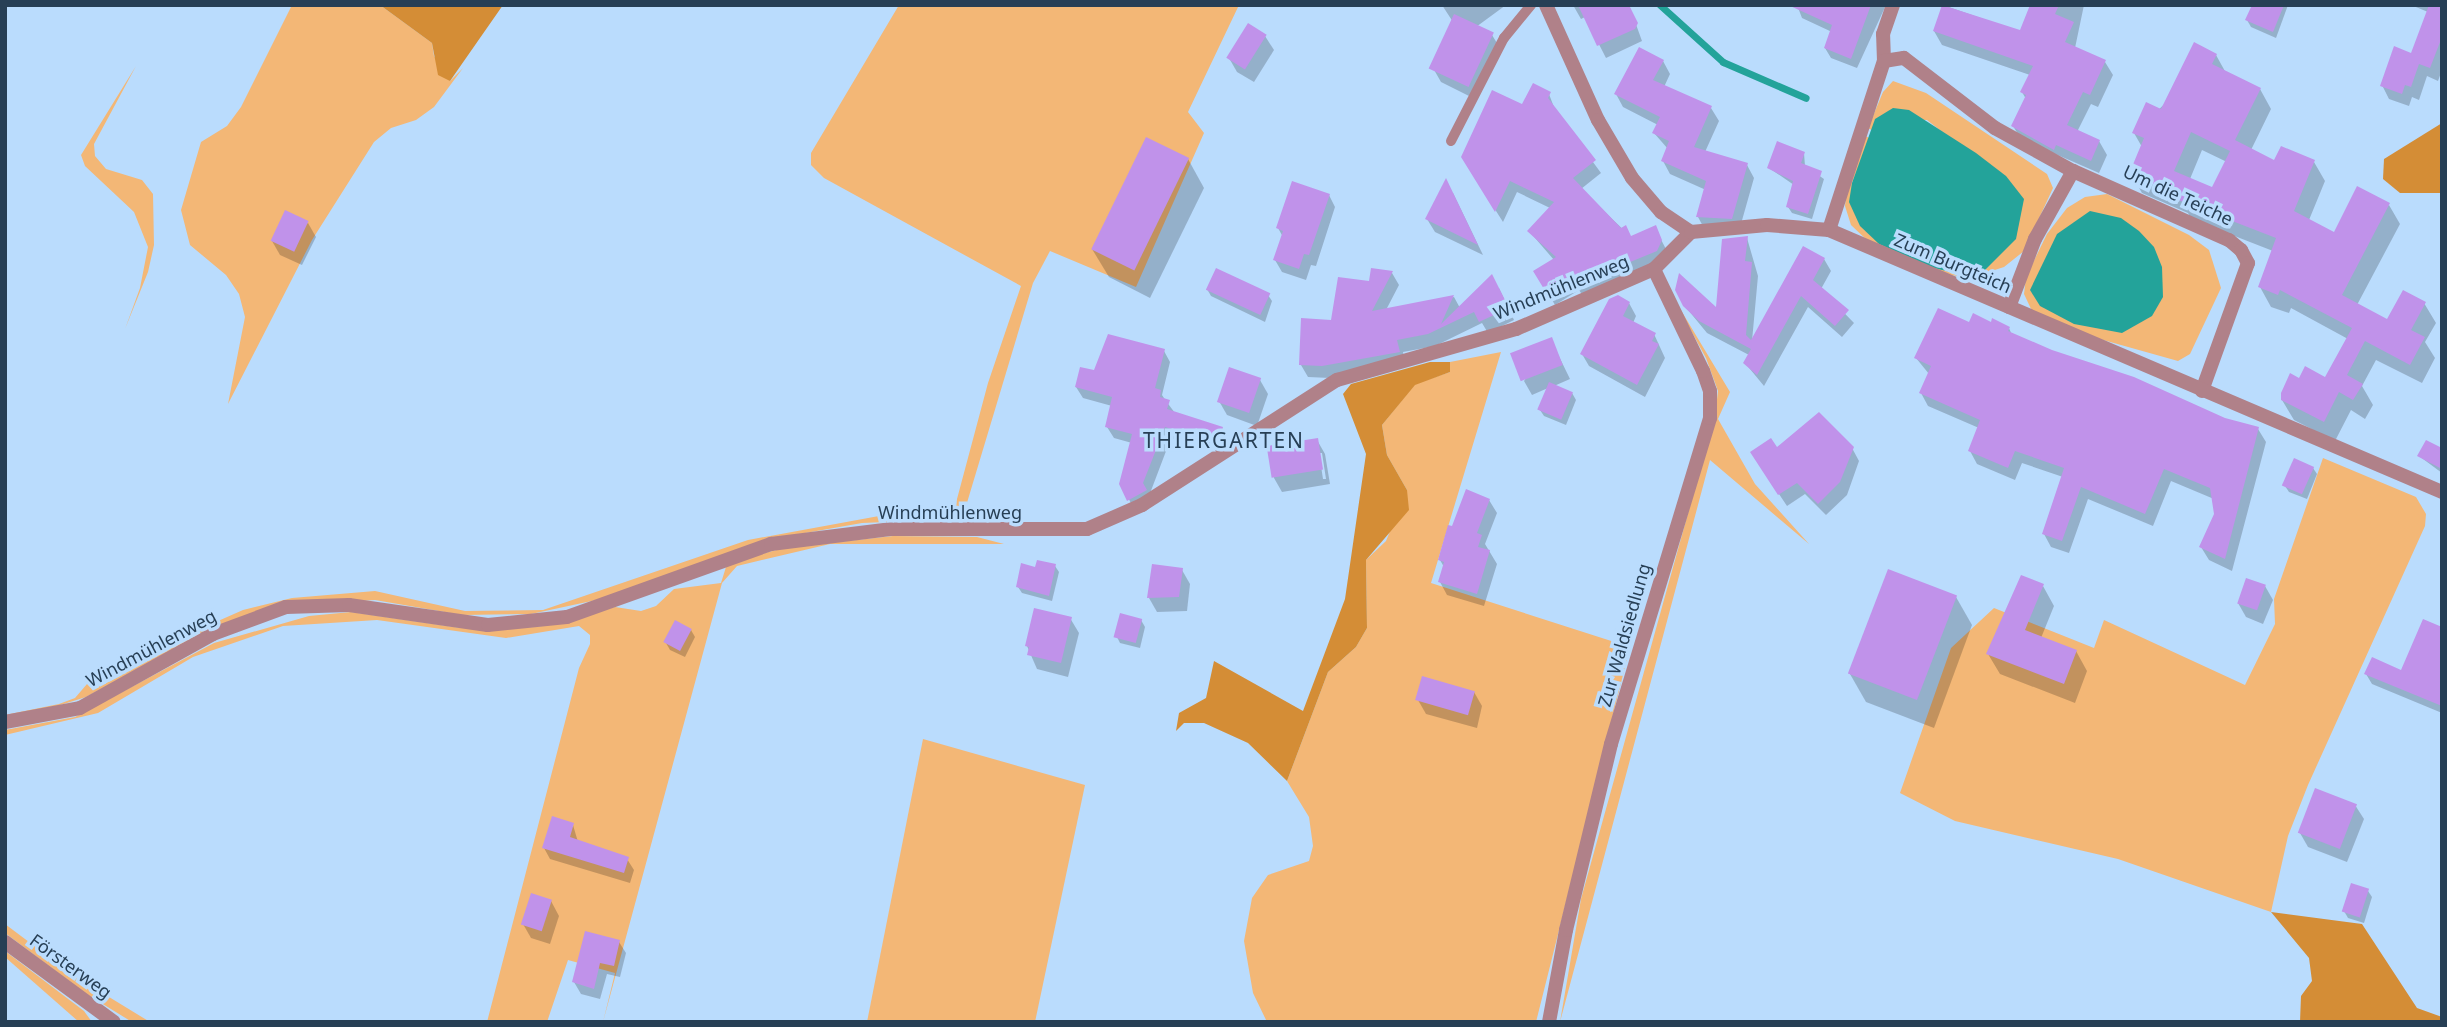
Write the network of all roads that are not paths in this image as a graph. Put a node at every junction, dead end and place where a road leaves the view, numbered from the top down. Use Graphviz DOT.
graph roads {
  1 [pos="1531,5"];
  2 [pos="1546,5"];
  3 [pos="1893,5"];
  4 [pos="1884,61"];
  5 [pos="1451,141"];
  6 [pos="2073,171"];
  7 [pos="1829,230"];
  8 [pos="1691,232"];
  9 [pos="1654,270"];
  10 [pos="2009,307"];
  11 [pos="2202,391"];
  12 [pos="2442,492"];
  13 [pos="5,722"];
  14 [pos="5,942"];
  15 [pos="114,1022"];
  16 [pos="1549,1022"];
  1 -- 5 [label="lane"];
  2 -- 8 [label="street"];
  3 -- 4 [label="street"];
  4 -- 6 [label="street, Um die Teiche"];
  4 -- 7 [label="street"];
  6 -- 10 [label="street"];
  6 -- 11 [label="street, Um die Teiche"];
  7 -- 8 [label="street, Zum Burgteich"];
  7 -- 10 [label="street, Zum Burgteich"];
  8 -- 9 [label="street, Windmühlenweg"];
  9 -- 13 [label="street, Windmühlenweg"];
  9 -- 16 [label="street, Zur Waldsiedlung"];
  10 -- 11 [label="street, Zum Burgteich"];
  11 -- 12 [label="street, Zum Burgteich"];
  14 -- 15 [label="street, Försterweg"];
}
